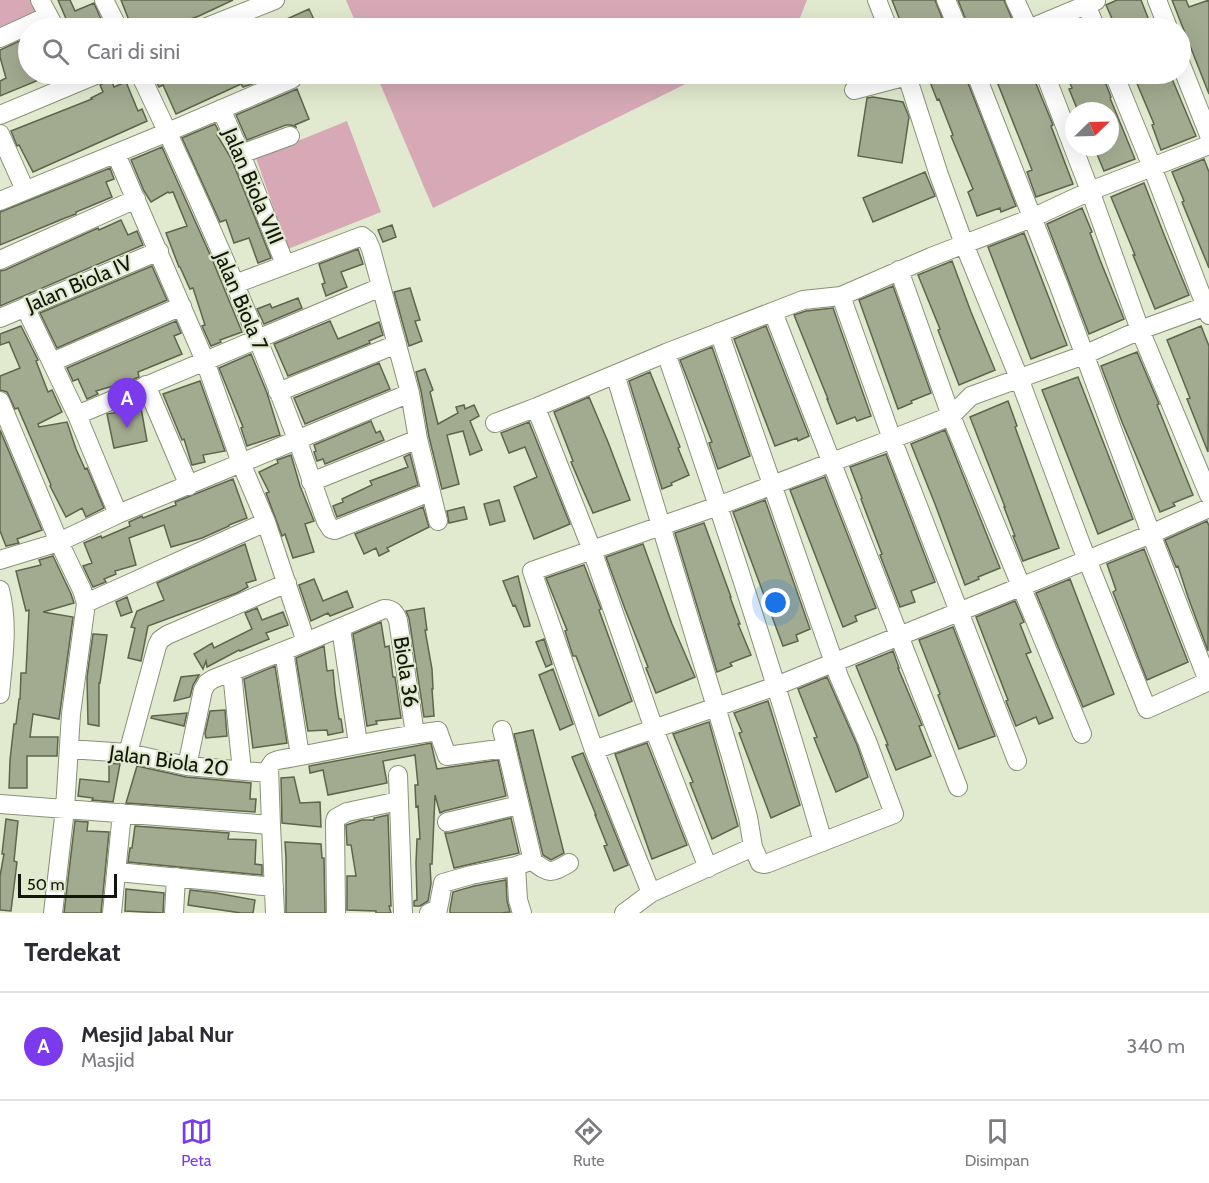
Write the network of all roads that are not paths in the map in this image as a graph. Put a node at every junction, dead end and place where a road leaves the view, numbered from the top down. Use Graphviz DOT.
graph roads {
  1 [pos="104,0"];
  2 [pos="275,0"];
  3 [pos="877,0"];
  4 [pos="946,0"];
  5 [pos="1016,0"];
  6 [pos="1157,0"];
  7 [pos="1090,2"];
  8 [pos="113,18"];
  9 [pos="229,18"];
  10 [pos="884,18"];
  11 [pos="954,18"];
  12 [pos="1025,18"];
  13 [pos="1053,18"];
  14 [pos="1094,18"];
  15 [pos="1164,18"];
  16 [pos="18,29"];
  17 [pos="0,38"];
  18 [pos="68,84"];
  19 [pos="145,84"];
  20 [pos="280,84"];
  21 [pos="874,84"];
  22 [pos="911,84"];
  23 [pos="980,84"];
  24 [pos="1050,84"];
  25 [pos="1118,84"];
  26 [pos="1189,84"];
  27 [pos="854,90"];
  28 [pos="221,109"];
  29 [pos="0,115"];
  30 [pos="168,132"];
  31 [pos="0,134"];
  32 [pos="1209,135"];
  33 [pos="290,136"];
  34 [pos="1209,145"];
  35 [pos="116,154"];
  36 [pos="241,154"];
  37 [pos="1152,167"];
  38 [pos="25,190"];
  39 [pos="1091,193"];
  40 [pos="136,199"];
  41 [pos="0,201"];
  42 [pos="1032,218"];
  43 [pos="964,244"];
  44 [pos="159,251"];
  45 [pos="0,260"];
  46 [pos="285,264"];
  47 [pos="899,270"];
  48 [pos="235,284"];
  49 [pos="381,287"];
  50 [pos="841,296"];
  51 [pos="182,306"];
  52 [pos="25,307"];
  53 [pos="1208,309"];
  54 [pos="774,312"];
  55 [pos="0,318"];
  56 [pos="1140,330"];
  57 [pos="719,332"];
  58 [pos="257,338"];
  59 [pos="396,344"];
  60 [pos="666,352"];
  61 [pos="1083,354"];
  62 [pos="205,361"];
  63 [pos="52,362"];
  64 [pos="615,374"];
  65 [pos="1019,378"];
  66 [pos="146,385"];
  67 [pos="278,392"];
  68 [pos="410,393"];
  69 [pos="0,400"];
  70 [pos="536,408"];
  71 [pos="77,415"];
  72 [pos="951,416"];
  73 [pos="495,423"];
  74 [pos="297,439"];
  75 [pos="418,439"];
  76 [pos="892,439"];
  77 [pos="832,462"];
  78 [pos="241,463"];
  79 [pos="311,482"];
  80 [pos="772,485"];
  81 [pos="189,486"];
  82 [pos="430,492"];
  83 [pos="1209,495"];
  84 [pos="718,506"];
  85 [pos="1209,508"];
  86 [pos="118,514"];
  87 [pos="438,521"];
  88 [pos="266,522"];
  89 [pos="662,526"];
  90 [pos="1151,534"];
  91 [pos="59,542"];
  92 [pos="592,550"];
  93 [pos="0,560"];
  94 [pos="1087,560"];
  95 [pos="287,583"];
  96 [pos="1020,587"];
  97 [pos="0,590"];
  98 [pos="86,603"];
  99 [pos="959,612"];
  100 [pos="341,628"];
  101 [pos="900,636"];
  102 [pos="306,642"];
  103 [pos="284,651"];
  104 [pos="834,663"];
  105 [pos="1,669"];
  106 [pos="232,672"];
  107 [pos="1209,681"];
  108 [pos="776,686"];
  109 [pos="0,694"];
  110 [pos="717,707"];
  111 [pos="654,729"];
  112 [pos="415,734"];
  113 [pos="1082,734"];
  114 [pos="358,744"];
  115 [pos="69,749"];
  116 [pos="594,750"];
  117 [pos="128,753"];
  118 [pos="300,756"];
  119 [pos="1017,761"];
  120 [pos="188,766"];
  121 [pos="242,771"];
  122 [pos="269,774"];
  123 [pos="398,775"];
  124 [pos="958,787"];
  125 [pos="399,801"];
  126 [pos="0,804"];
  127 [pos="519,806"];
  128 [pos="64,809"];
  129 [pos="122,813"];
  130 [pos="447,822"];
  131 [pos="271,825"];
  132 [pos="823,842"];
  133 [pos="753,847"];
  134 [pos="524,863"];
  135 [pos="569,863"];
  136 [pos="708,868"];
  137 [pos="117,872"];
  138 [pos="176,877"];
  139 [pos="274,887"];
  140 [pos="651,893"];
  141 [pos="53,913"];
  142 [pos="112,913"];
  143 [pos="174,913"];
  144 [pos="274,913"];
  145 [pos="336,913"];
  146 [pos="403,913"];
  147 [pos="429,913"];
  148 [pos="522,913"];
  149 [pos="624,913"];
  1 -- 8 [label="street"];
  2 -- 9 [label="street"];
  3 -- 10 [label="street"];
  4 -- 11 [label="street"];
  5 -- 12 [label="street"];
  6 -- 15 [label="street"];
  7 -- 13 [label="street"];
  7 -- 14 [label="street"];
  16 -- 17 [label="street"];
  18 -- 29 [label="street"];
  19 -- 30 [label="street, Jalan Biola 7"];
  20 -- 28 [label="street"];
  21 -- 27 [label="street"];
  22 -- 43 [label="street"];
  23 -- 42 [label="street"];
  24 -- 39 [label="street"];
  25 -- 37 [label="street"];
  26 -- 32 [label="street"];
  28 -- 30 [label="street"];
  28 -- 36 [label="street, Jalan Biola VIII"];
  30 -- 35 [label="street"];
  30 -- 48 [label="street, Jalan Biola 7"];
  31 -- 38 [label="street"];
  33 -- 36 [label="street"];
  34 -- 37 [label="street"];
  35 -- 38 [label="street"];
  35 -- 40 [label="street"];
  36 -- 46 [label="street, Jalan Biola VIII"];
  37 -- 39 [label="street"];
  37 -- 53 [label="street"];
  38 -- 41 [label="street"];
  39 -- 42 [label="street"];
  39 -- 56 [label="street"];
  40 -- 44 [label="street"];
  40 -- 45 [label="street"];
  42 -- 43 [label="street"];
  42 -- 61 [label="street"];
  43 -- 47 [label="street"];
  43 -- 65 [label="street"];
  44 -- 51 [label="street"];
  44 -- 52 [label="street, Jalan Biola IV"];
  46 -- 48 [label="street"];
  46 -- 49 [label="street"];
  47 -- 50 [label="street"];
  47 -- 72 [label="street"];
  48 -- 58 [label="street, Jalan Biola 7"];
  49 -- 58 [label="street"];
  49 -- 59 [label="street"];
  50 -- 54 [label="street"];
  50 -- 76 [label="street"];
  51 -- 62 [label="street"];
  51 -- 63 [label="street"];
  52 -- 55 [label="street, Jalan Biola IV"];
  52 -- 63 [label="street"];
  53 -- 56 [label="street"];
  54 -- 57 [label="street"];
  54 -- 77 [label="street"];
  56 -- 61 [label="street"];
  56 -- 83 [label="street"];
  57 -- 60 [label="street"];
  57 -- 80 [label="street"];
  58 -- 62 [label="street"];
  58 -- 67 [label="street, Jalan Biola 7"];
  59 -- 67 [label="street"];
  59 -- 68 [label="street"];
  60 -- 64 [label="street"];
  60 -- 84 [label="street"];
  61 -- 65 [label="street"];
  61 -- 90 [label="street"];
  62 -- 66 [label="street"];
  62 -- 78 [label="street"];
  63 -- 71 [label="street"];
  64 -- 70 [label="street"];
  64 -- 89 [label="street"];
  65 -- 72 [label="street"];
  65 -- 94 [label="street"];
  66 -- 71 [label="street"];
  66 -- 81 [label="street"];
  67 -- 74 [label="street, Jalan Biola 7"];
  68 -- 74 [label="street"];
  68 -- 75 [label="street"];
  69 -- 91 [label="street"];
  70 -- 73 [label="street"];
  70 -- 92 [label="street"];
  71 -- 86 [label="street"];
  72 -- 76 [label="street"];
  72 -- 96 [label="street"];
  74 -- 78 [label="street"];
  74 -- 79 [label="street, Jalan Biola 7"];
  75 -- 79 [label="street"];
  75 -- 82 [label="street"];
  76 -- 77 [label="street"];
  76 -- 99 [label="street"];
  77 -- 80 [label="street"];
  77 -- 101 [label="street"];
  78 -- 81 [label="street"];
  78 -- 88 [label="street"];
  79 -- 82 [label="street, Jalan Biola 7"];
  80 -- 84 [label="street"];
  80 -- 104 [label="street"];
  81 -- 86 [label="street"];
  82 -- 87 [label="street"];
  84 -- 89 [label="street"];
  84 -- 108 [label="street"];
  85 -- 90 [label="street"];
  86 -- 91 [label="street"];
  88 -- 95 [label="street"];
  88 -- 98 [label="street"];
  89 -- 92 [label="street"];
  89 -- 110 [label="street"];
  90 -- 94 [label="street"];
  90 -- 107 [label="street"];
  91 -- 93 [label="street"];
  91 -- 98 [label="street"];
  92 -- 111 [label="street"];
  92 -- 116 [label="street"];
  94 -- 96 [label="street"];
  94 -- 107 [label="street"];
  95 -- 102 [label="street"];
  95 -- 117 [label="street"];
  96 -- 99 [label="street"];
  96 -- 113 [label="street"];
  97 -- 105 [label="street"];
  98 -- 115 [label="street"];
  99 -- 101 [label="street"];
  99 -- 119 [label="street"];
  100 -- 102 [label="street"];
  100 -- 112 [label="street, Biola 36"];
  100 -- 114 [label="street"];
  101 -- 104 [label="street"];
  101 -- 124 [label="street"];
  102 -- 103 [label="street"];
  103 -- 106 [label="street"];
  103 -- 118 [label="street"];
  104 -- 108 [label="street"];
  104 -- 132 [label="street"];
  105 -- 109 [label="street"];
  106 -- 120 [label="street"];
  106 -- 121 [label="street"];
  108 -- 110 [label="street"];
  108 -- 132 [label="street"];
  110 -- 111 [label="street"];
  110 -- 133 [label="street"];
  111 -- 116 [label="street"];
  111 -- 136 [label="street"];
  112 -- 114 [label="street"];
  112 -- 127 [label="street"];
  114 -- 118 [label="street"];
  115 -- 117 [label="street, Jalan Biola 20"];
  115 -- 128 [label="street"];
  116 -- 140 [label="street"];
  117 -- 120 [label="street, Jalan Biola 20"];
  118 -- 122 [label="street"];
  120 -- 121 [label="street, Jalan Biola 20"];
  121 -- 122 [label="street, Jalan Biola 20"];
  122 -- 131 [label="street"];
  123 -- 125 [label="street"];
  125 -- 145 [label="street"];
  125 -- 146 [label="street"];
  126 -- 128 [label="street"];
  127 -- 130 [label="street"];
  127 -- 134 [label="street"];
  128 -- 129 [label="street"];
  128 -- 141 [label="street"];
  129 -- 131 [label="street"];
  129 -- 137 [label="street"];
  131 -- 139 [label="street"];
  132 -- 133 [label="street"];
  133 -- 136 [label="street"];
  134 -- 135 [label="street"];
  134 -- 147 [label="street"];
  134 -- 148 [label="street"];
  136 -- 140 [label="street"];
  137 -- 138 [label="street"];
  137 -- 142 [label="street"];
  138 -- 139 [label="street"];
  138 -- 143 [label="street"];
  139 -- 144 [label="street"];
  140 -- 149 [label="street"];
}
